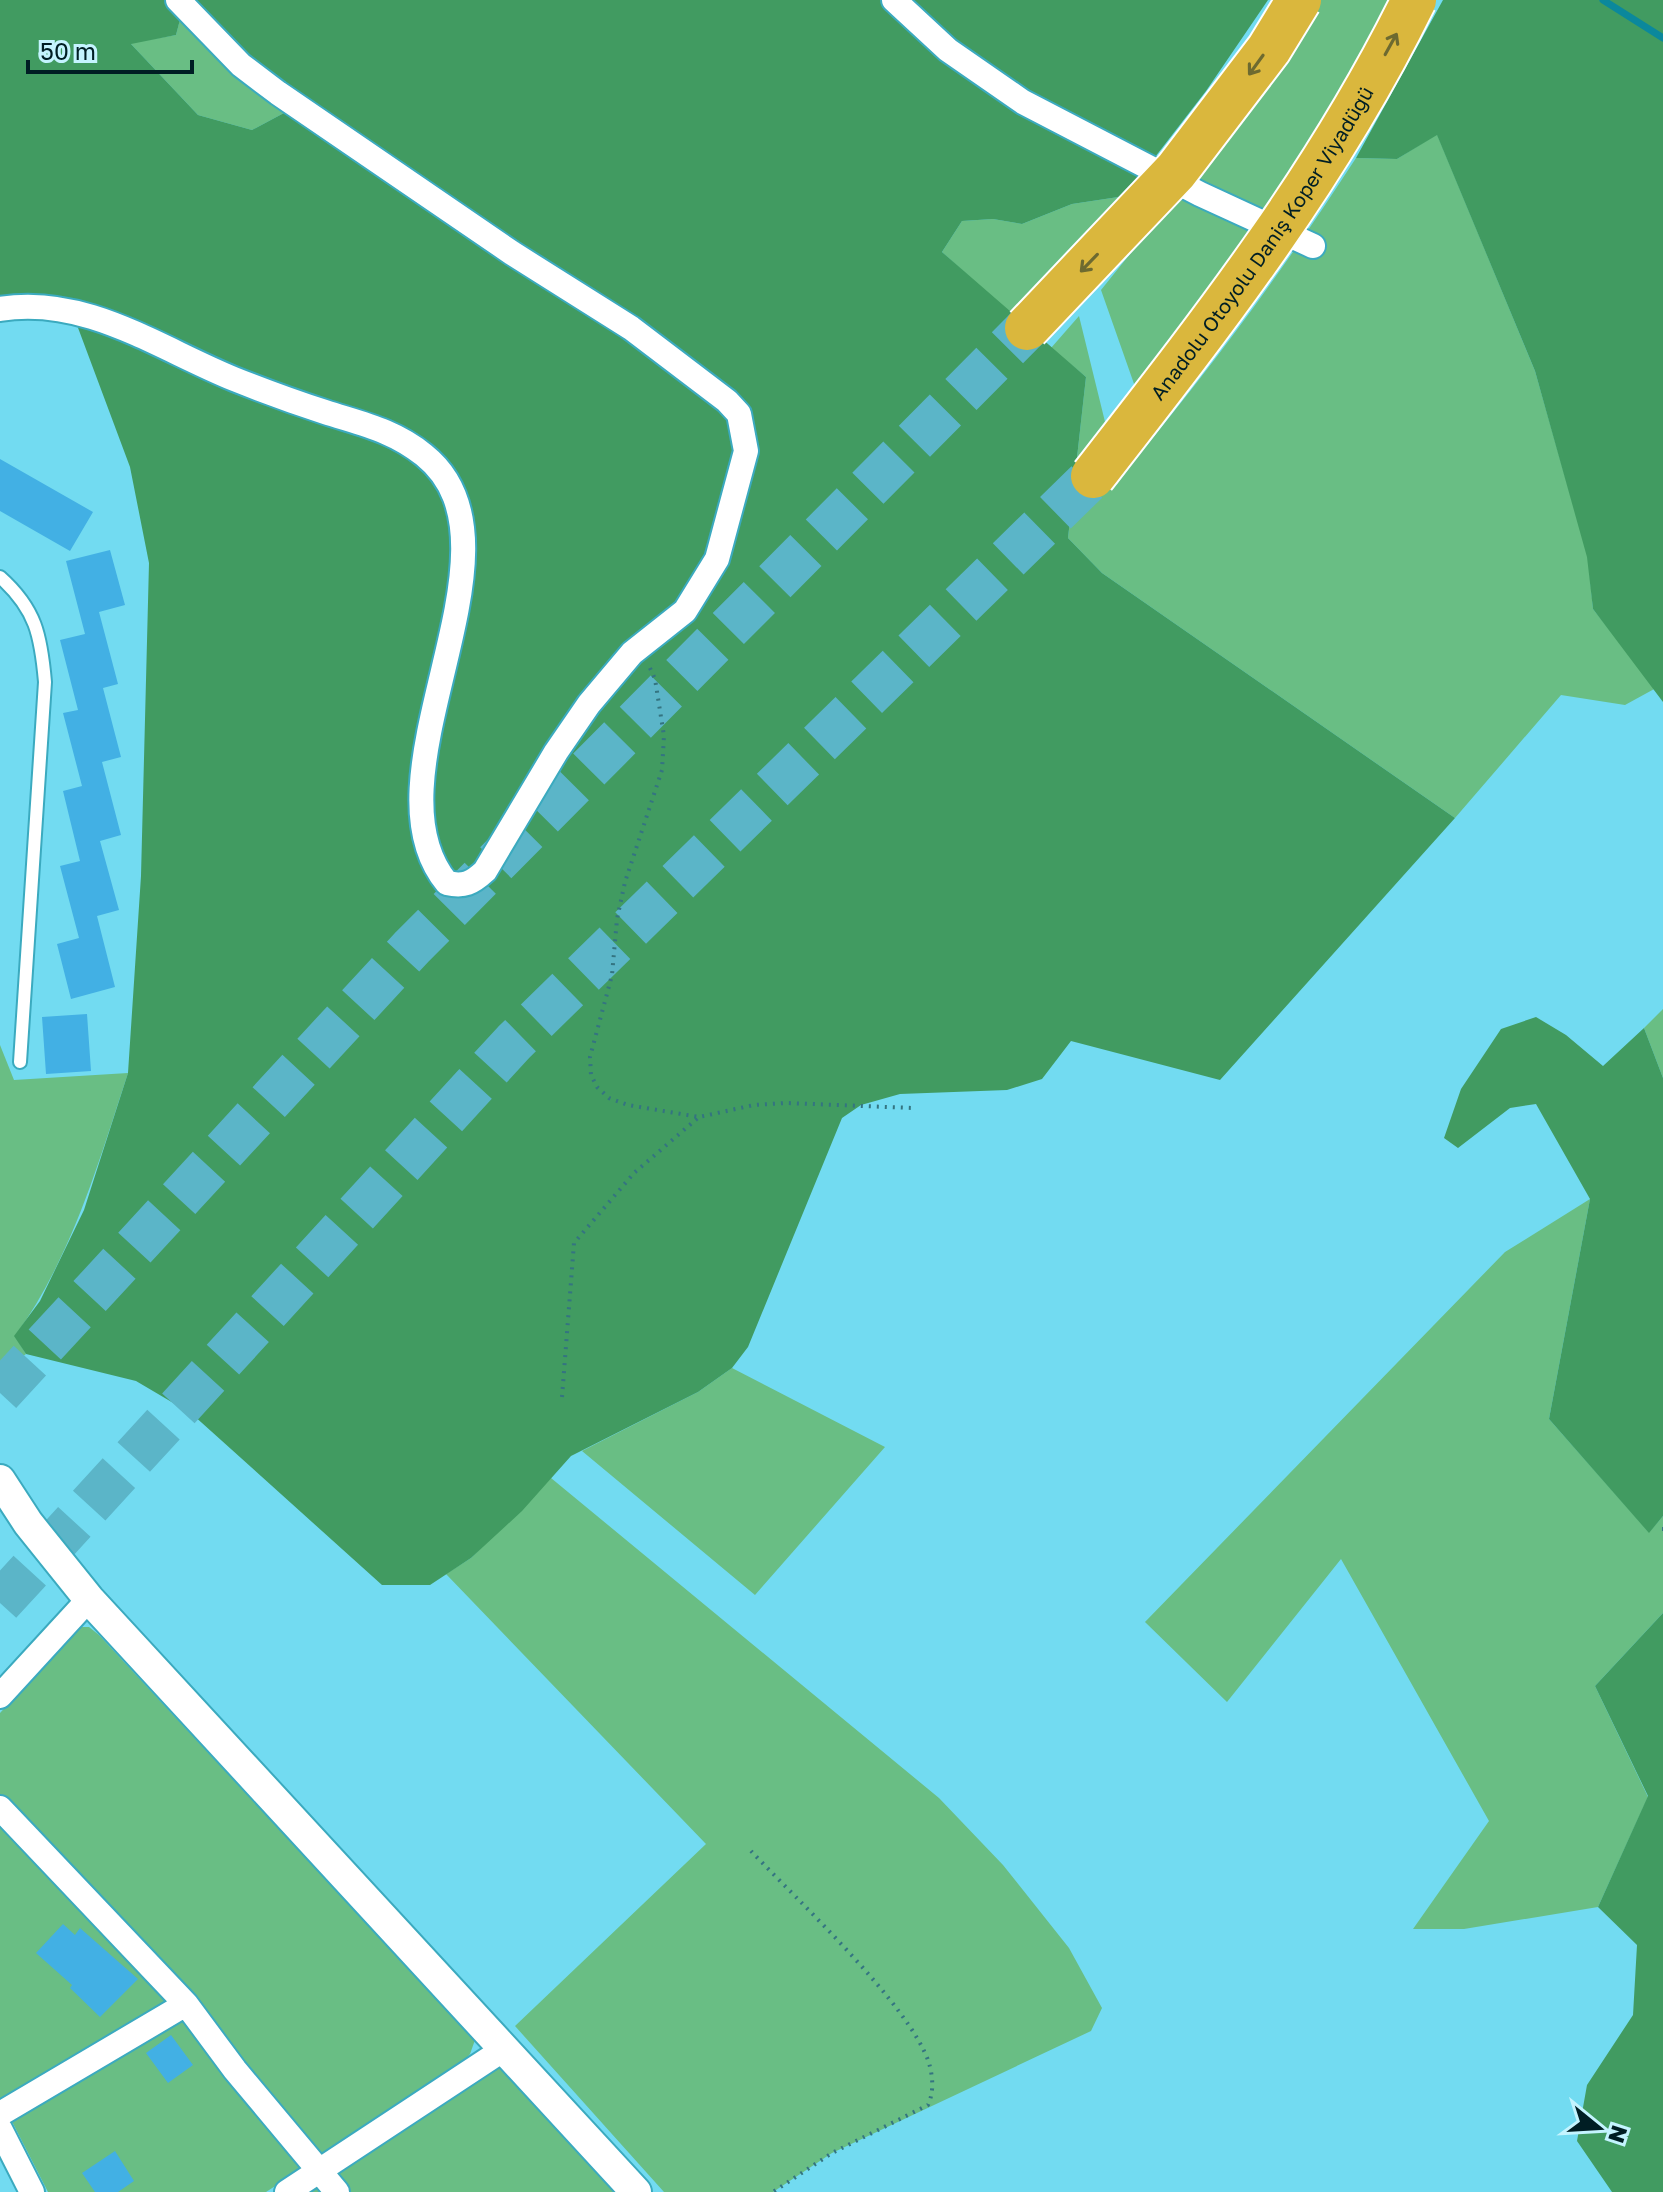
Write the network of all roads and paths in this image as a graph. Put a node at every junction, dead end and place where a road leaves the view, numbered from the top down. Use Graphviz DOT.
graph roads {
  1 [pos="178,0"];
  2 [pos="894,0"];
  3 [pos="1299,0"];
  4 [pos="1414,0"];
  5 [pos="1313,246"];
  6 [pos="0,309"];
  7 [pos="1027,328"];
  8 [pos="1093,476"];
  9 [pos="0,577"];
  10 [pos="640,647"];
  11 [pos="20,1062"];
  12 [pos="913,1108"];
  13 [pos="699,1117"];
  14 [pos="562,1397"];
  15 [pos="0,1480"];
  16 [pos="89,1599"];
  17 [pos="0,1696"];
  18 [pos="0,1808"];
  19 [pos="751,1851"];
  20 [pos="186,2004"];
  21 [pos="504,2049"];
  22 [pos="0,2114"];
  23 [pos="0,2129"];
  24 [pos="319,2171"];
  25 [pos="32,2192"];
  26 [pos="287,2192"];
  27 [pos="337,2192"];
  28 [pos="636,2192"];
  29 [pos="773,2192"];
  1 -- 10 [label="street"];
  2 -- 5 [label="street"];
  3 -- 7 [label="highway, one-way, bridge"];
  8 -- 4 [label="highway, Anadolu Otoyolu Daniş Koper Viyadüğü, one-way, bridge"];
  6 -- 10 [label="street"];
  9 -- 11 [label="lane"];
  10 -- 13 [label="path"];
  12 -- 13 [label="path"];
  13 -- 14 [label="path"];
  15 -- 16 [label="street"];
  16 -- 17 [label="street"];
  16 -- 21 [label="street"];
  18 -- 20 [label="street"];
  19 -- 29 [label="path"];
  20 -- 22 [label="street"];
  20 -- 24 [label="street"];
  21 -- 24 [label="street"];
  21 -- 28 [label="street"];
  23 -- 25 [label="street"];
  24 -- 26 [label="street"];
  24 -- 27 [label="street"];
}
